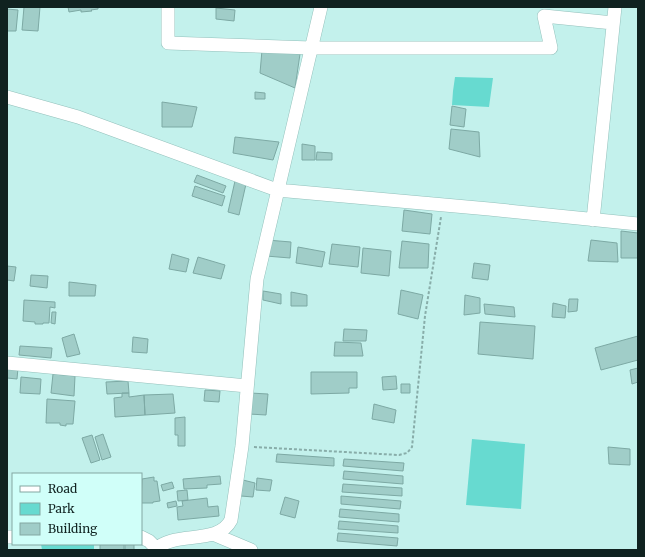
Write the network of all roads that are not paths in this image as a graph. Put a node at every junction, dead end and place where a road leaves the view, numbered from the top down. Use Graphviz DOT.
graph roads {
  1 [pos="168,7"];
  2 [pos="321,7"];
  3 [pos="615,7"];
  4 [pos="613,23"];
  5 [pos="311,48"];
  6 [pos="7,97"];
  7 [pos="277,190"];
  8 [pos="593,220"];
  9 [pos="638,224"];
  10 [pos="7,363"];
  11 [pos="247,386"];
  12 [pos="213,534"];
  13 [pos="142,538"];
  14 [pos="155,549"];
  15 [pos="250,550"];
  1 -- 5 [label="street"];
  2 -- 5 [label="street"];
  3 -- 4 [label="street"];
  4 -- 5 [label="street"];
  4 -- 8 [label="street"];
  5 -- 7 [label="street"];
  6 -- 7 [label="street"];
  7 -- 8 [label="street"];
  7 -- 11 [label="street"];
  8 -- 9 [label="street"];
  10 -- 11 [label="street"];
  11 -- 12 [label="street"];
  12 -- 14 [label="street"];
  12 -- 15 [label="street"];
  13 -- 14 [label="street"];
}
